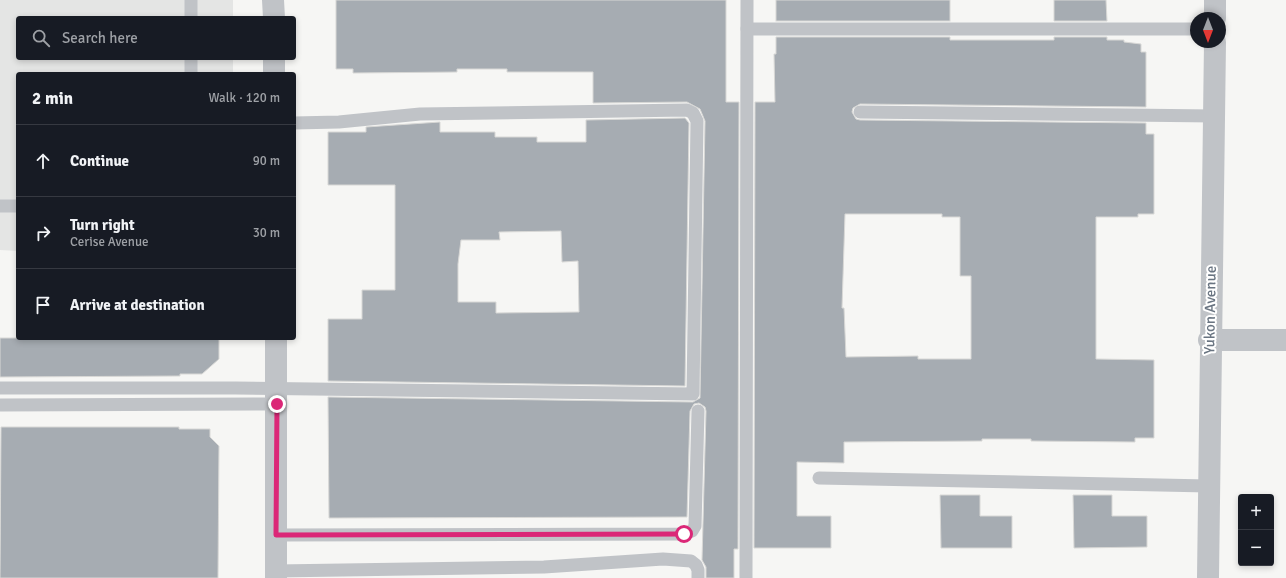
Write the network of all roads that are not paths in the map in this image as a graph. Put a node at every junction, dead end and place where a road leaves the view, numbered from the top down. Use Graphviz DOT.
graph roads {
  1 [pos="191,0"];
  2 [pos="273,0"];
  3 [pos="747,0"];
  4 [pos="1215,0"];
  5 [pos="1215,12"];
  6 [pos="191,16"];
  7 [pos="274,16"];
  8 [pos="747,29"];
  9 [pos="1190,29"];
  10 [pos="1215,48"];
  11 [pos="191,60"];
  12 [pos="274,60"];
  13 [pos="191,72"];
  14 [pos="274,72"];
  15 [pos="860,112"];
  16 [pos="1214,116"];
  17 [pos="296,123"];
  18 [pos="0,206"];
  19 [pos="16,206"];
  20 [pos="276,340"];
  21 [pos="1210,340"];
  22 [pos="1286,340"];
  23 [pos="0,388"];
  24 [pos="277,397"];
  25 [pos="0,405"];
  26 [pos="698,411"];
  27 [pos="819,478"];
  28 [pos="1208,486"];
  29 [pos="276,535"];
  30 [pos="276,575"];
  31 [pos="698,578"];
  32 [pos="746,578"];
  33 [pos="1208,578"];
  1 -- 6 [label="lane"];
  2 -- 7 [label="street"];
  3 -- 8 [label="lane"];
  4 -- 5 [label="street"];
  8 -- 9 [label="lane"];
  8 -- 32 [label="lane"];
  10 -- 16 [label="street, Yukon Avenue"];
  11 -- 13 [label="lane"];
  12 -- 14 [label="street"];
  15 -- 16 [label="lane"];
  16 -- 21 [label="street, Yukon Avenue"];
  17 -- 24 [label="lane"];
  18 -- 19 [label="lane"];
  20 -- 24 [label="street"];
  21 -- 22 [label="street"];
  21 -- 28 [label="street, Yukon Avenue"];
  23 -- 24 [label="lane"];
  24 -- 25 [label="lane"];
  24 -- 29 [label="street"];
  26 -- 29 [label="lane"];
  27 -- 28 [label="lane"];
  28 -- 33 [label="street, Yukon Avenue"];
  29 -- 30 [label="street"];
  30 -- 31 [label="lane"];
}
